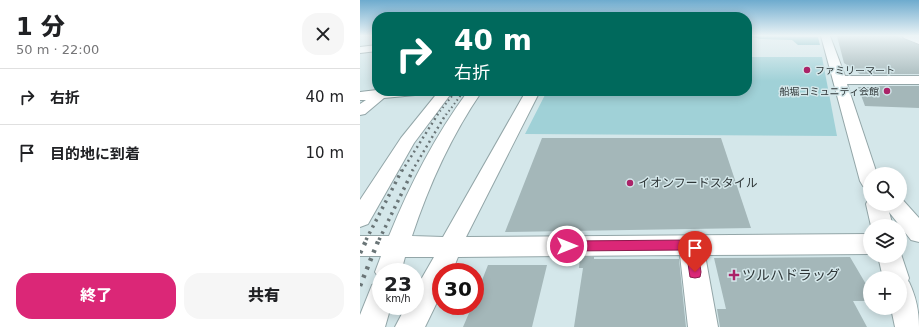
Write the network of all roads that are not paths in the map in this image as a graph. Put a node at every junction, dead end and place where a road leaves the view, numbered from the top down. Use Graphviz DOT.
graph roads {
  1 [pos="371,51"];
  2 [pos="830,51"];
  3 [pos="360,60"];
  4 [pos="840,80"];
  5 [pos="919,80"];
  6 [pos="372,94"];
  7 [pos="360,96"];
  8 [pos="377,96"];
  9 [pos="442,96"];
  10 [pos="472,96"];
  11 [pos="530,96"];
  12 [pos="360,111"];
  13 [pos="866,167"];
  14 [pos="900,211"];
  15 [pos="360,218"];
  16 [pos="919,234"];
  17 [pos="863,244"];
  18 [pos="691,245"];
  19 [pos="360,246"];
  20 [pos="397,246"];
  21 [pos="450,247"];
  22 [pos="391,263"];
  23 [pos="374,315"];
  24 [pos="907,315"];
  25 [pos="370,327"];
  26 [pos="410,327"];
  27 [pos="703,327"];
  28 [pos="910,327"];
  1 -- 3 [label="street"];
  2 -- 4 [label="street"];
  4 -- 5 [label="street"];
  4 -- 13 [label="street"];
  6 -- 7 [label="street"];
  8 -- 12 [label="street"];
  9 -- 15 [label="street"];
  10 -- 20 [label="street"];
  11 -- 21 [label="street"];
  14 -- 16 [label="street"];
  17 -- 18 [label="street"];
  18 -- 21 [label="street"];
  18 -- 27 [label="street"];
  19 -- 20 [label="street"];
  20 -- 21 [label="street"];
  20 -- 22 [label="street"];
  21 -- 26 [label="street"];
  23 -- 25 [label="street"];
  24 -- 28 [label="street"];
}
